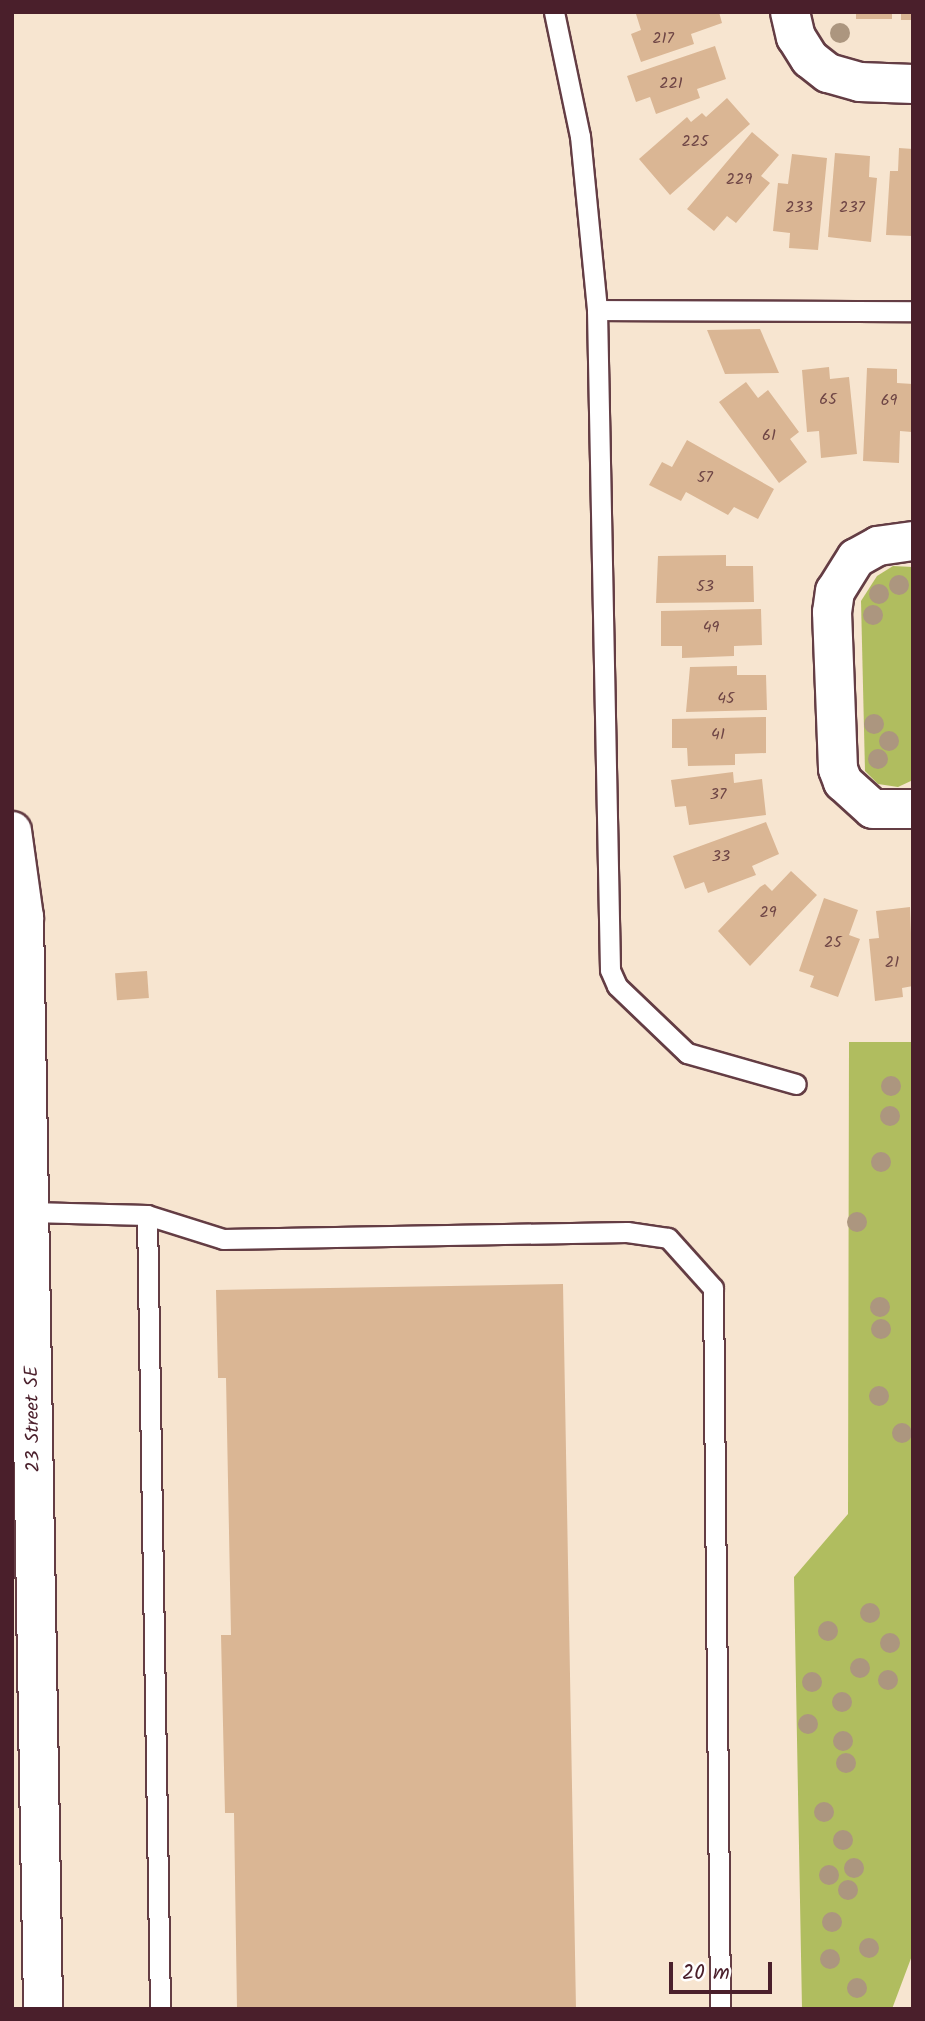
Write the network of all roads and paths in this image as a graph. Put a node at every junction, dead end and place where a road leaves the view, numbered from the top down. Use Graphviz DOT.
graph roads {
  1 [pos="555,12"];
  2 [pos="790,12"];
  3 [pos="913,84"];
  4 [pos="597,310"];
  5 [pos="913,311"];
  6 [pos="913,541"];
  7 [pos="913,809"];
  8 [pos="12,831"];
  9 [pos="796,1084"];
  10 [pos="30,1212"];
  11 [pos="147,1214"];
  12 [pos="43,2009"];
  13 [pos="160,2009"];
  14 [pos="720,2009"];
  1 -- 4 [label="lane"];
  2 -- 3 [label="street"];
  4 -- 5 [label="lane"];
  4 -- 9 [label="lane"];
  6 -- 7 [label="street"];
  8 -- 10 [label="street, 23 Street SE"];
  10 -- 11 [label="lane"];
  10 -- 12 [label="street, 23 Street SE"];
  11 -- 13 [label="lane"];
  11 -- 14 [label="lane"];
}
